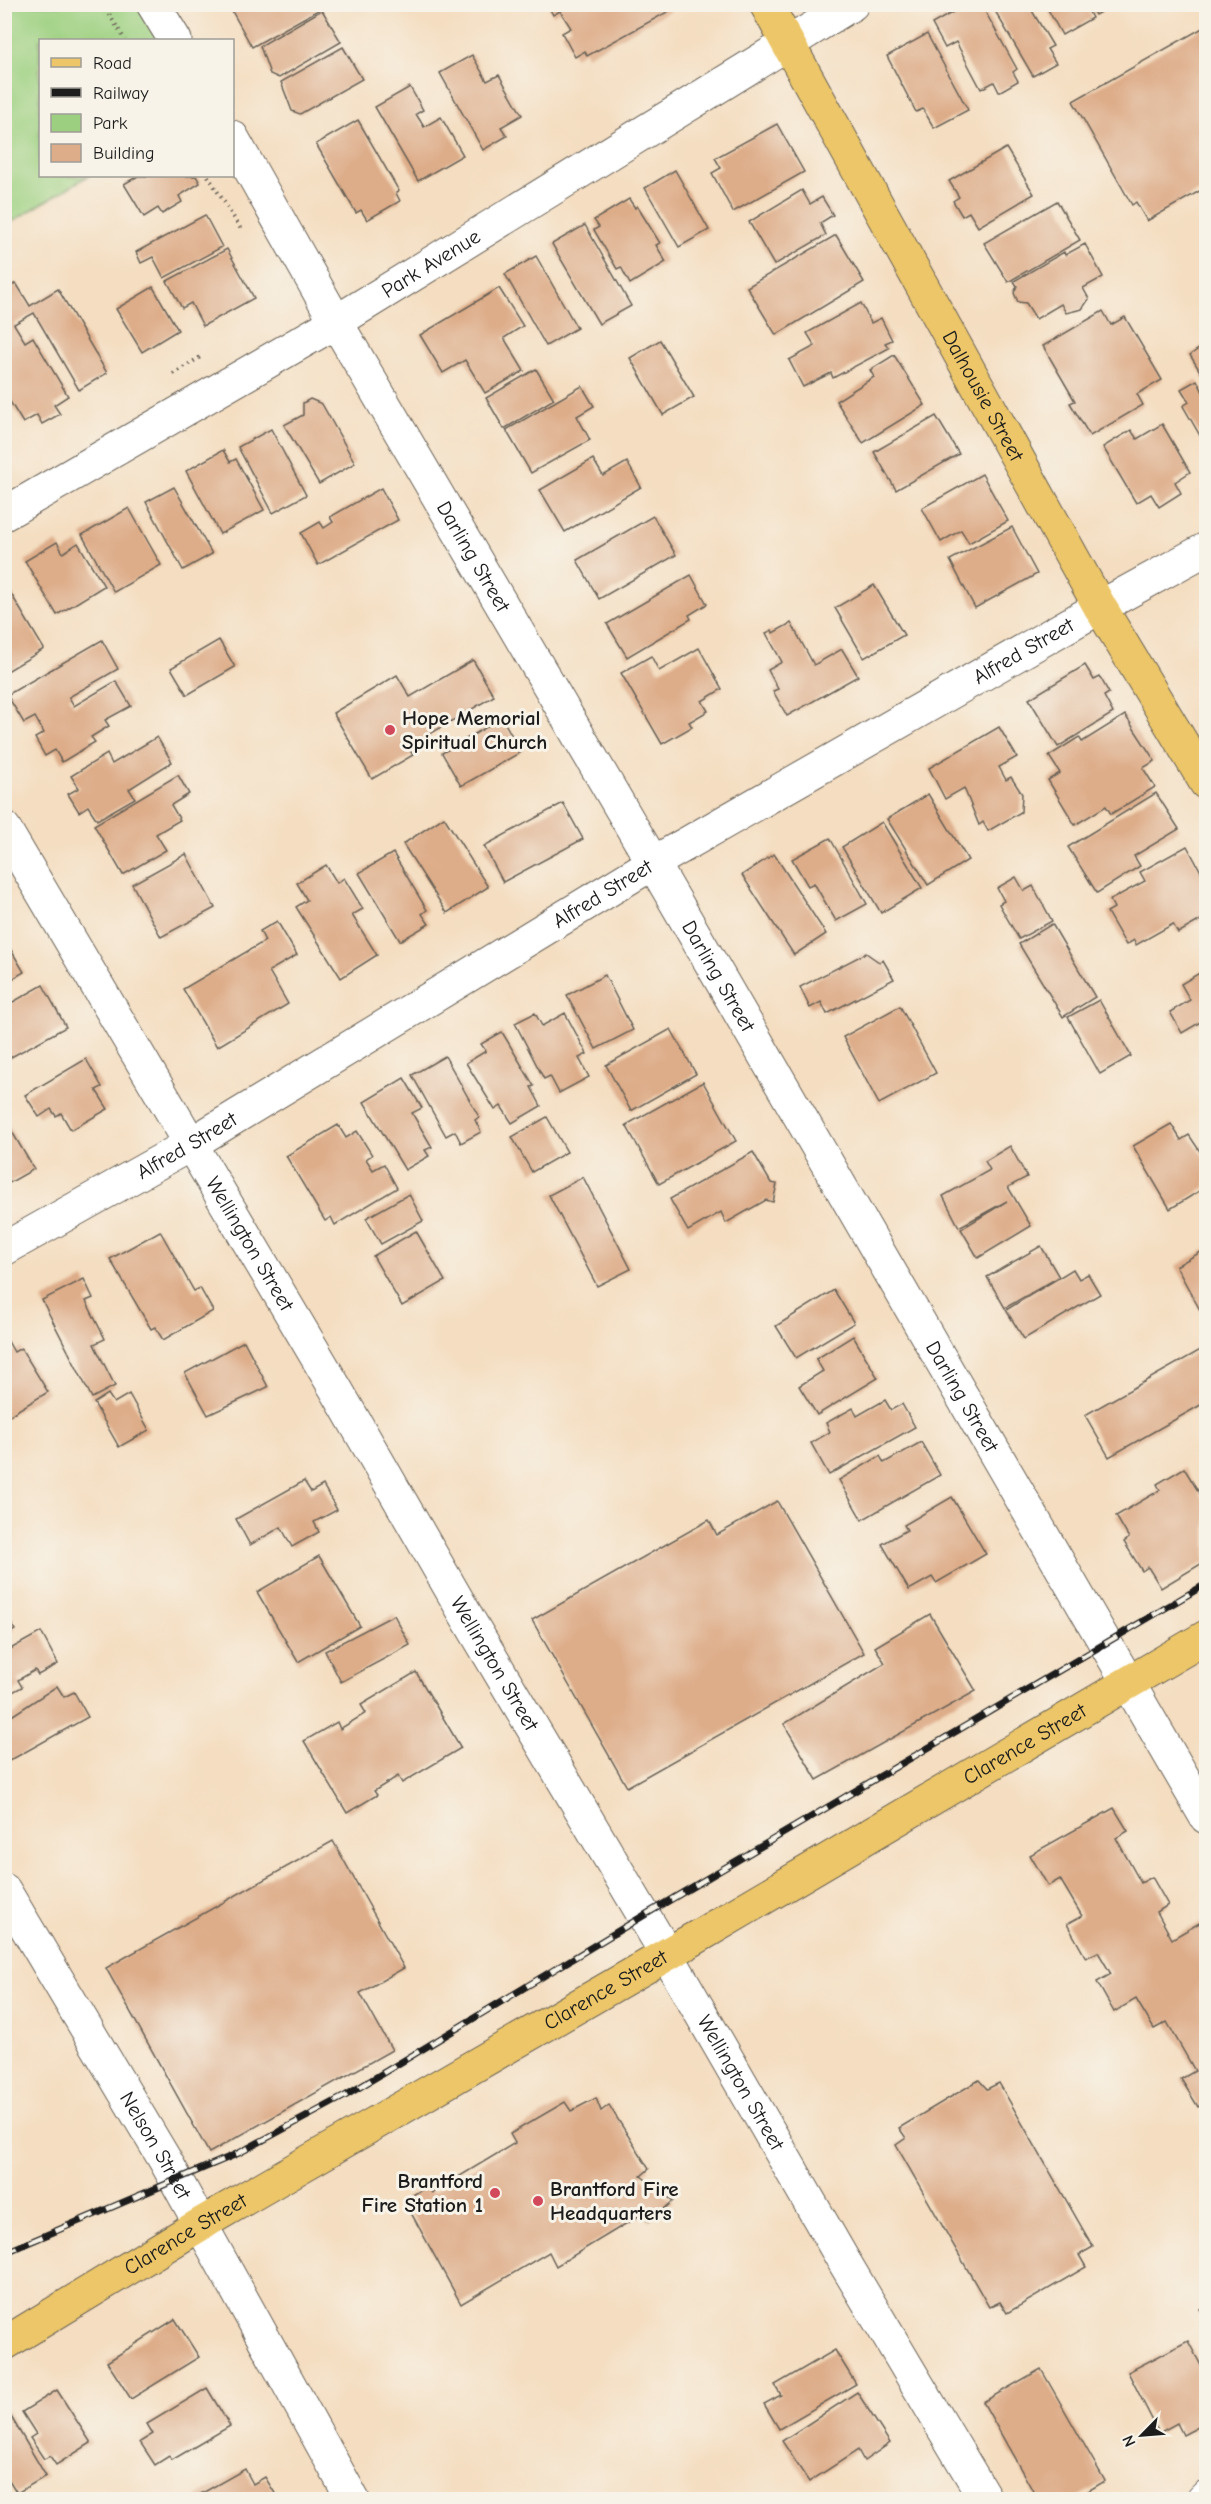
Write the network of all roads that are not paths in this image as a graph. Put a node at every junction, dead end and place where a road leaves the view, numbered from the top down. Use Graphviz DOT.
graph roads {
  1 [pos="153,4"];
  2 [pos="766,4"];
  3 [pos="852,4"];
  4 [pos="174,39"];
  5 [pos="788,42"];
  6 [pos="234,141"];
  7 [pos="336,322"];
  8 [pos="4,514"];
  9 [pos="1206,549"];
  10 [pos="1100,607"];
  11 [pos="1206,783"];
  12 [pos="4,828"];
  13 [pos="653,863"];
  14 [pos="191,1144"];
  15 [pos="4,1249"];
  16 [pos="1206,1636"];
  17 [pos="1128,1683"];
  18 [pos="1206,1817"];
  19 [pos="4,1890"];
  20 [pos="666,1953"];
  21 [pos="201,2224"];
  22 [pos="4,2344"];
  23 [pos="353,2499"];
  24 [pos="986,2499"];
  1 -- 4 [label="street"];
  2 -- 5 [label="main road, Dalhousie Street"];
  3 -- 5 [label="street, Park Avenue"];
  5 -- 7 [label="street, Park Avenue"];
  5 -- 10 [label="main road, Dalhousie Street"];
  6 -- 7 [label="street, Darling Street"];
  7 -- 8 [label="street, Park Avenue"];
  7 -- 13 [label="street, Darling Street"];
  9 -- 10 [label="street, Alfred Street"];
  10 -- 11 [label="main road, Dalhousie Street"];
  10 -- 13 [label="street, Alfred Street"];
  12 -- 14 [label="street, Wellington Street"];
  13 -- 14 [label="street, Alfred Street"];
  13 -- 17 [label="street, Darling Street"];
  14 -- 15 [label="street, Alfred Street"];
  14 -- 20 [label="street, Wellington Street"];
  16 -- 17 [label="main road, Clarence Street"];
  17 -- 18 [label="street, Darling Street"];
  17 -- 20 [label="main road, Clarence Street"];
  19 -- 21 [label="street, Nelson Street"];
  20 -- 21 [label="main road, Clarence Street"];
  20 -- 24 [label="street, Wellington Street"];
  21 -- 22 [label="main road, Clarence Street"];
  21 -- 23 [label="street, Nelson Street"];
}
